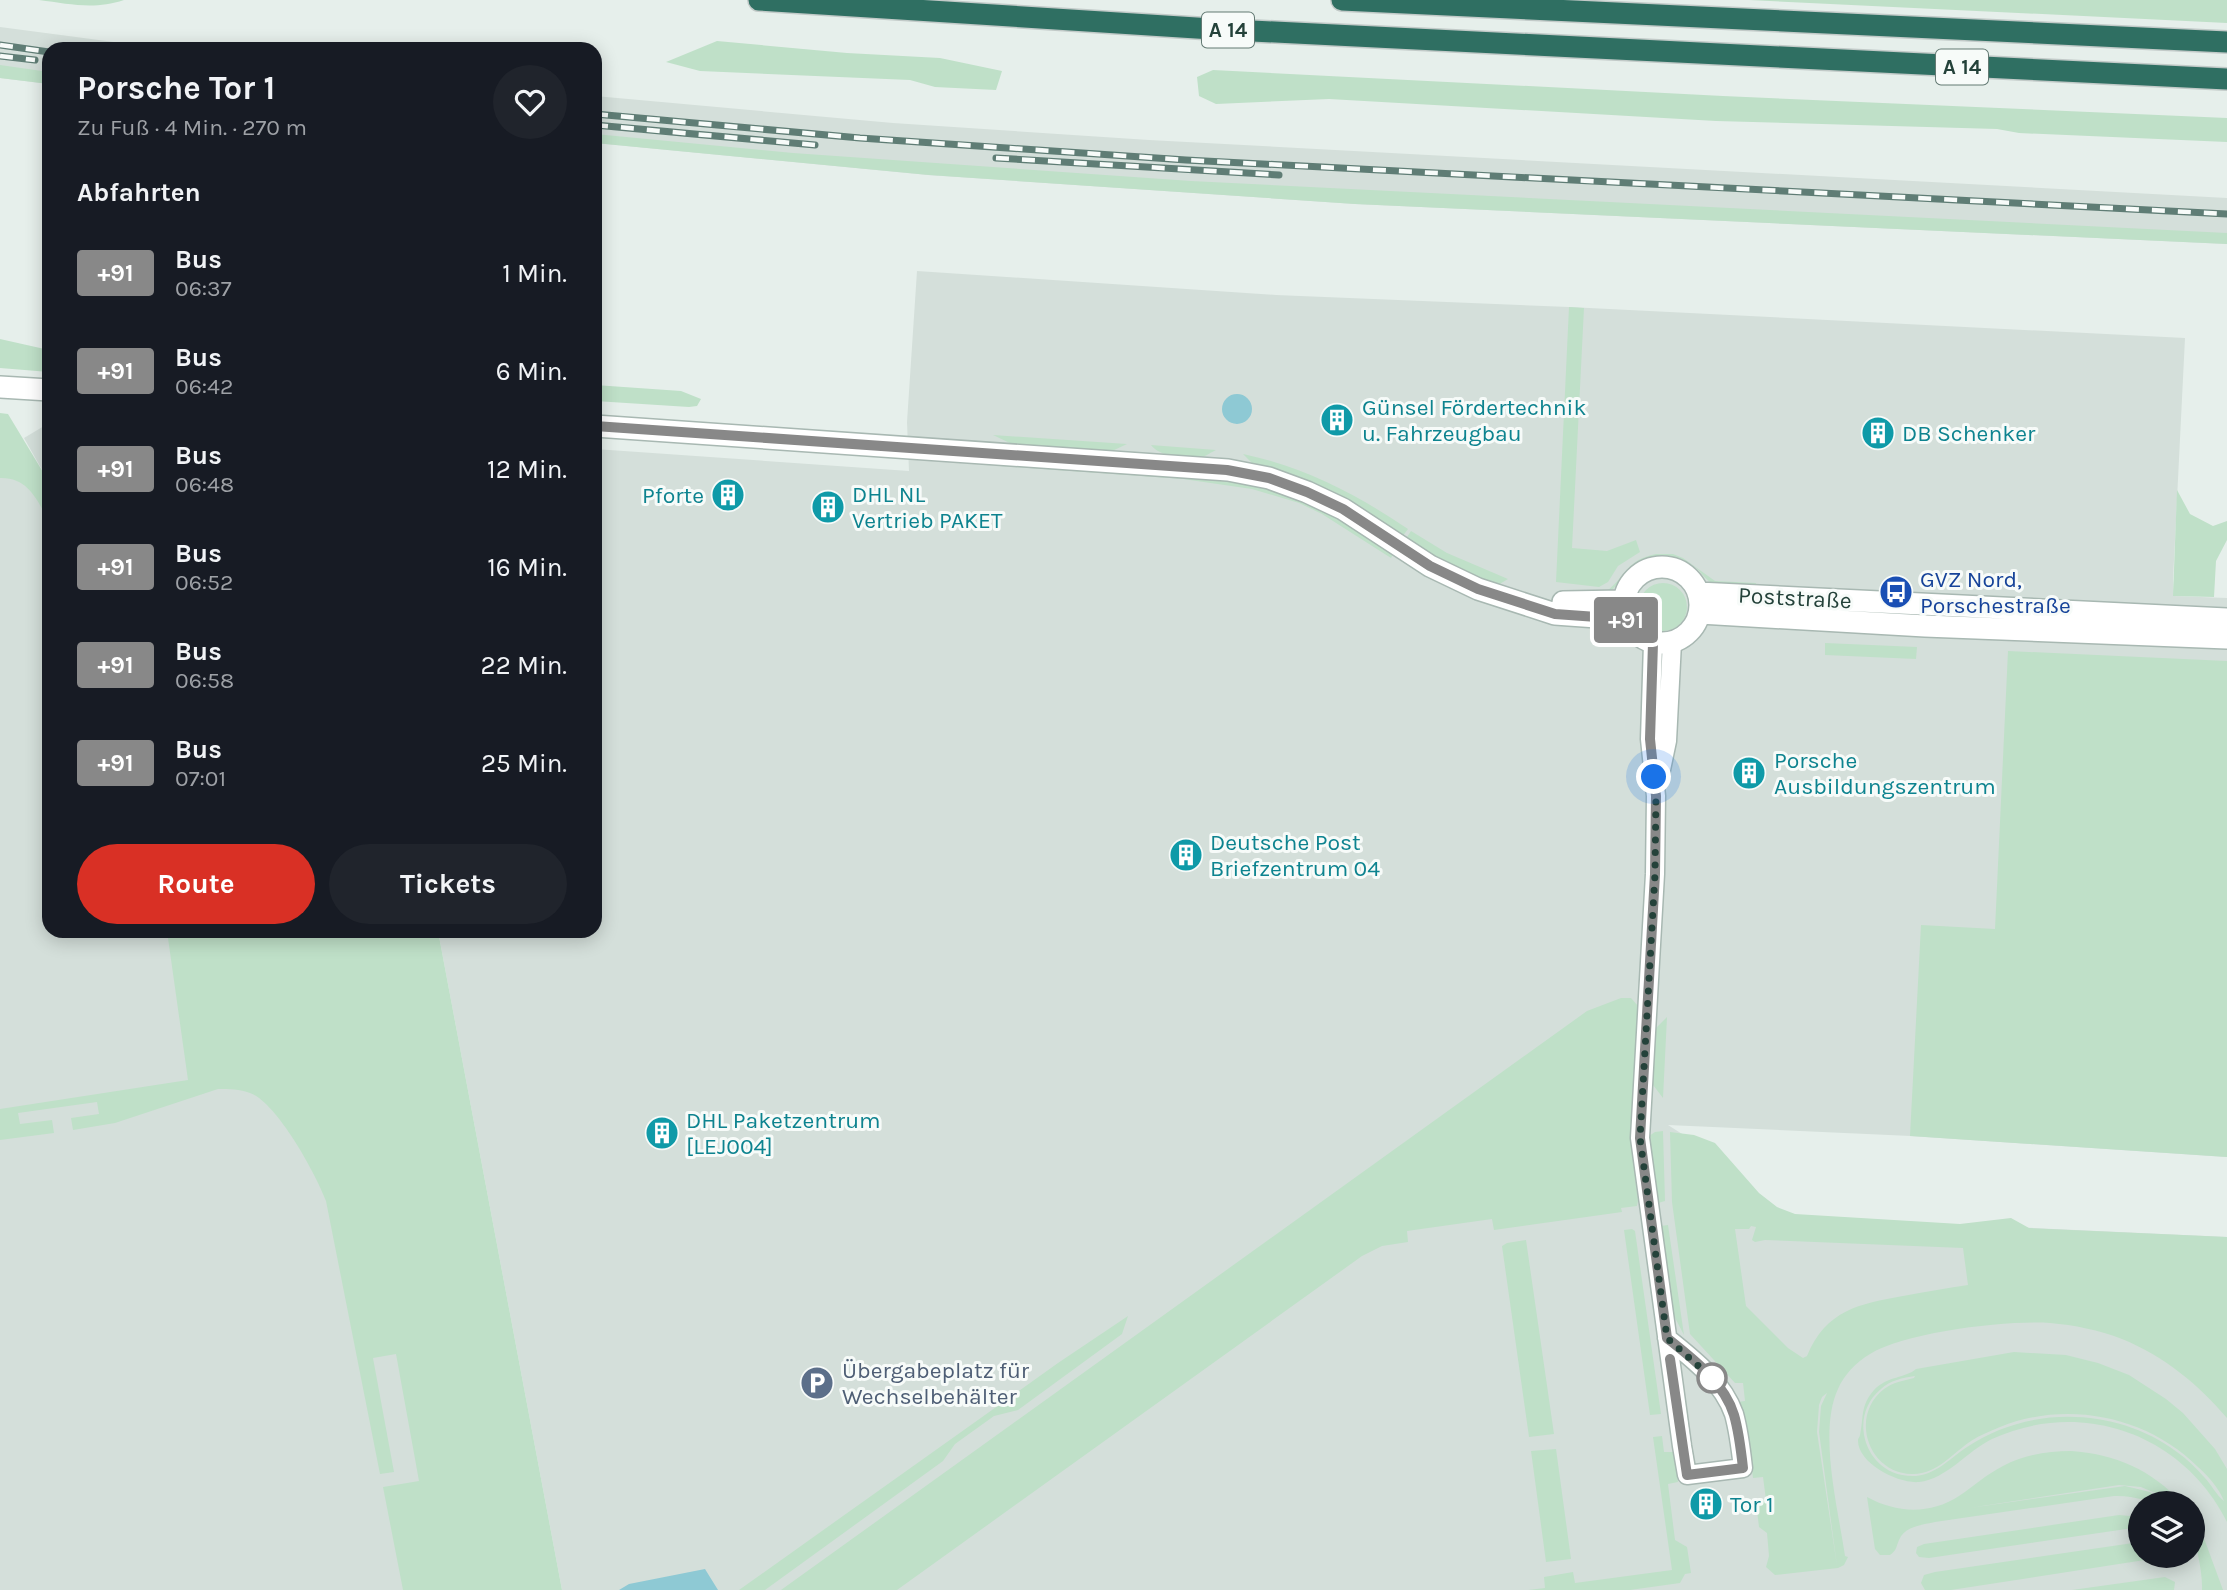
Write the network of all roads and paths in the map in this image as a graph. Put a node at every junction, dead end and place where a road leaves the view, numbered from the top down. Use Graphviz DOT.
graph roads {
  1 [pos="759,0"];
  2 [pos="1342,0"];
  3 [pos="2227,42"];
  4 [pos="2227,79"];
  5 [pos="0,387"];
  6 [pos="42,390"];
  7 [pos="602,426"];
  8 [pos="1699,603"];
  9 [pos="1624,610"];
  10 [pos="2227,620"];
  11 [pos="2227,638"];
  12 [pos="1662,643"];
  13 [pos="1667,1338"];
  1 -- 4 [label="highway, A 14"];
  2 -- 3 [label="highway, A 14"];
  5 -- 6 [label="street"];
  7 -- 9 [label="street"];
  8 -- 9 [label="street"];
  8 -- 10 [label="street, Poststraße"];
  8 -- 11 [label="street, Poststraße"];
  8 -- 12 [label="street"];
  9 -- 12 [label="street"];
  12 -- 13 [label="street"];
  13 -- 13 [label="street"];
}
